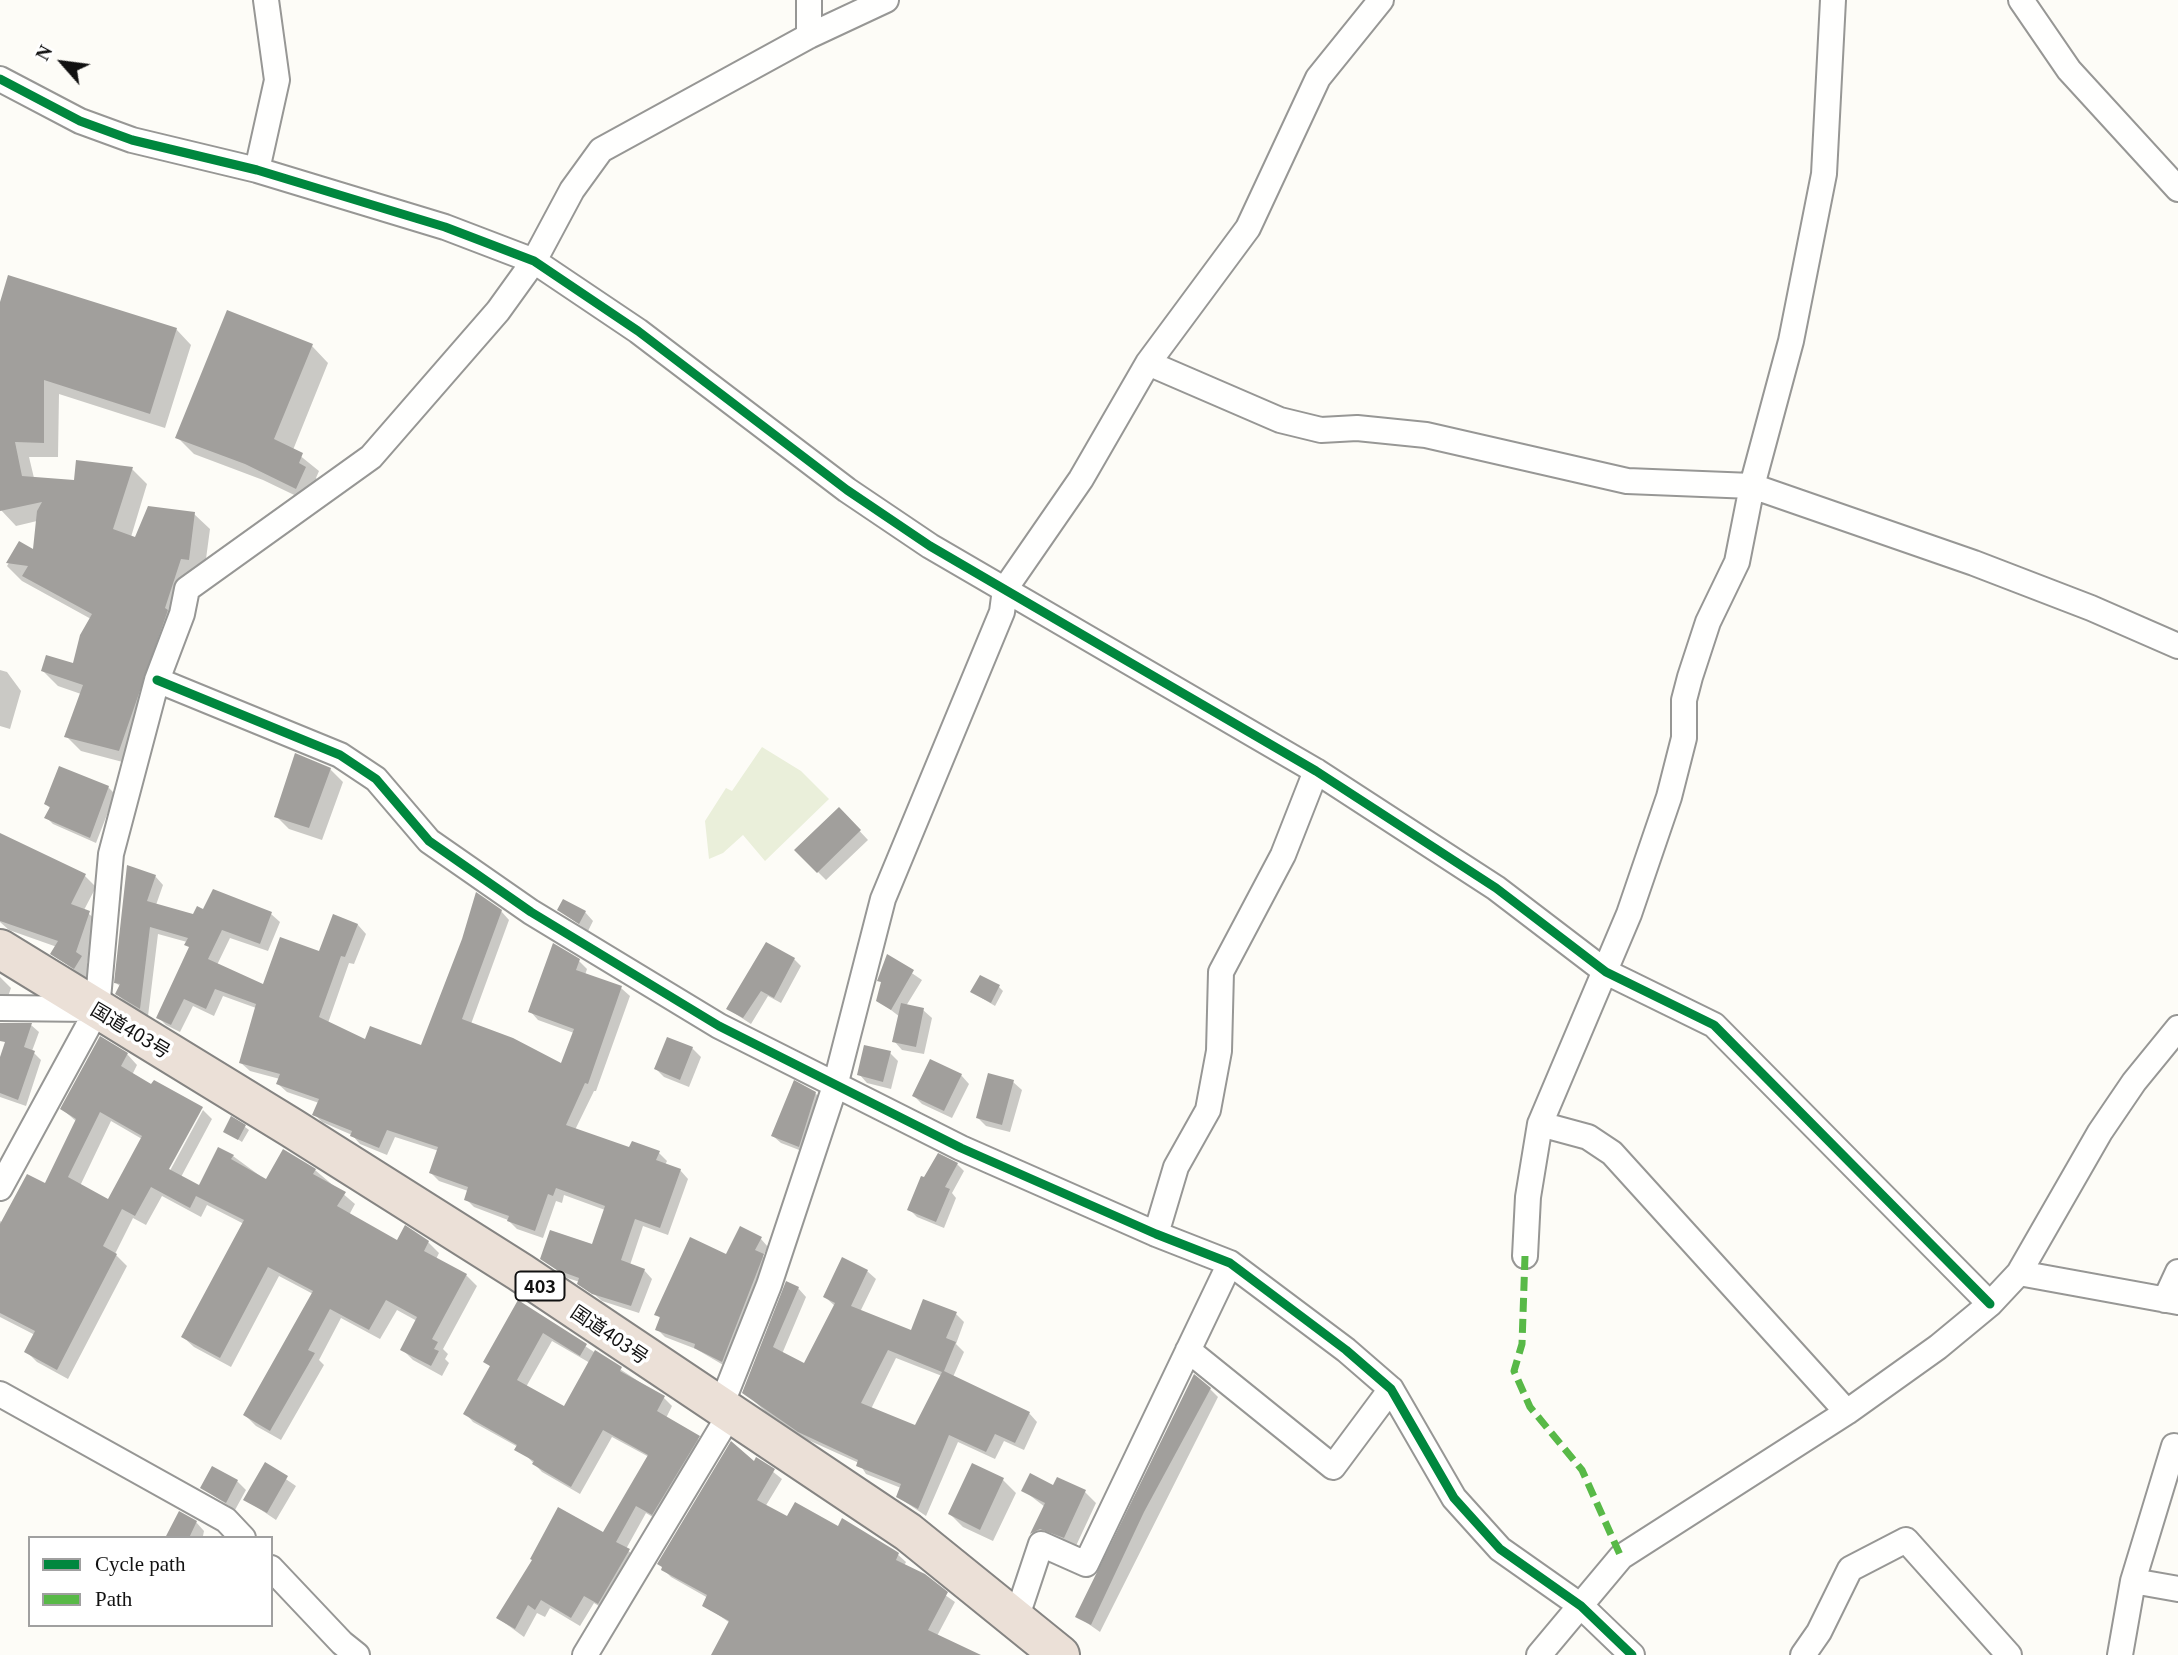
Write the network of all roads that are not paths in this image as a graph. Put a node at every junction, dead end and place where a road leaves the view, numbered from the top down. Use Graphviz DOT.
graph roads {
  1 [pos="266,0"];
  2 [pos="808,0"];
  3 [pos="887,0"];
  4 [pos="1381,0"];
  5 [pos="1833,0"];
  6 [pos="2024,1"];
  7 [pos="809,36"];
  8 [pos="0,79"];
  9 [pos="257,170"];
  10 [pos="2178,189"];
  11 [pos="534,261"];
  12 [pos="1148,363"];
  13 [pos="1752,486"];
  14 [pos="1005,589"];
  15 [pos="2178,646"];
  16 [pos="157,680"];
  17 [pos="1316,771"];
  18 [pos="0,949"];
  19 [pos="1606,972"];
  20 [pos="0,1008"];
  21 [pos="97,1010"];
  22 [pos="2178,1028"];
  23 [pos="835,1086"];
  24 [pos="1540,1124"];
  25 [pos="0,1188"];
  26 [pos="1156,1234"];
  27 [pos="1525,1256"];
  28 [pos="1230,1263"];
  29 [pos="2178,1272"];
  30 [pos="2019,1273"];
  31 [pos="2172,1301"];
  32 [pos="1990,1304"];
  33 [pos="1188,1350"];
  34 [pos="1391,1389"];
  35 [pos="0,1394"];
  36 [pos="725,1411"];
  37 [pos="1847,1412"];
  38 [pos="2178,1447"];
  39 [pos="241,1536"];
  40 [pos="273,1570"];
  41 [pos="2133,1581"];
  42 [pos="2178,1589"];
  43 [pos="1581,1606"];
  44 [pos="1016,1619"];
  45 [pos="357,1655"];
  46 [pos="584,1655"];
  47 [pos="1060,1655"];
  48 [pos="1539,1655"];
  49 [pos="1632,1655"];
  50 [pos="1803,1655"];
  51 [pos="2009,1655"];
  52 [pos="2120,1655"];
  1 -- 9 [label="street"];
  2 -- 7 [label="street"];
  3 -- 7 [label="street"];
  4 -- 12 [label="street"];
  5 -- 13 [label="street"];
  6 -- 10 [label="street"];
  7 -- 11 [label="street"];
  8 -- 9 [label="street"];
  9 -- 11 [label="street"];
  11 -- 14 [label="street"];
  11 -- 16 [label="street"];
  12 -- 13 [label="street"];
  12 -- 14 [label="street"];
  13 -- 15 [label="street"];
  13 -- 19 [label="street"];
  14 -- 17 [label="street"];
  14 -- 23 [label="street"];
  16 -- 21 [label="street"];
  16 -- 23 [label="street"];
  17 -- 19 [label="street"];
  17 -- 26 [label="street"];
  18 -- 21 [label="highway, 国道403号 / 403"];
  19 -- 24 [label="street"];
  19 -- 32 [label="street"];
  20 -- 21 [label="street"];
  21 -- 25 [label="street"];
  21 -- 36 [label="highway, 国道403号 / 403"];
  22 -- 30 [label="street"];
  23 -- 26 [label="street"];
  23 -- 36 [label="street"];
  24 -- 27 [label="street"];
  24 -- 37 [label="street"];
  26 -- 28 [label="street"];
  28 -- 33 [label="street"];
  28 -- 34 [label="street"];
  29 -- 31 [label="street"];
  30 -- 31 [label="street"];
  30 -- 32 [label="street"];
  32 -- 37 [label="street"];
  33 -- 34 [label="street"];
  33 -- 44 [label="street"];
  34 -- 43 [label="street"];
  35 -- 39 [label="street"];
  36 -- 44 [label="highway, 国道403号 / 403"];
  36 -- 46 [label="street"];
  37 -- 43 [label="street"];
  38 -- 41 [label="street"];
  40 -- 45 [label="street"];
  41 -- 42 [label="street"];
  41 -- 52 [label="street"];
  43 -- 48 [label="street"];
  43 -- 49 [label="street"];
  44 -- 47 [label="highway, 国道403号 / 403"];
  50 -- 51 [label="street"];
}
